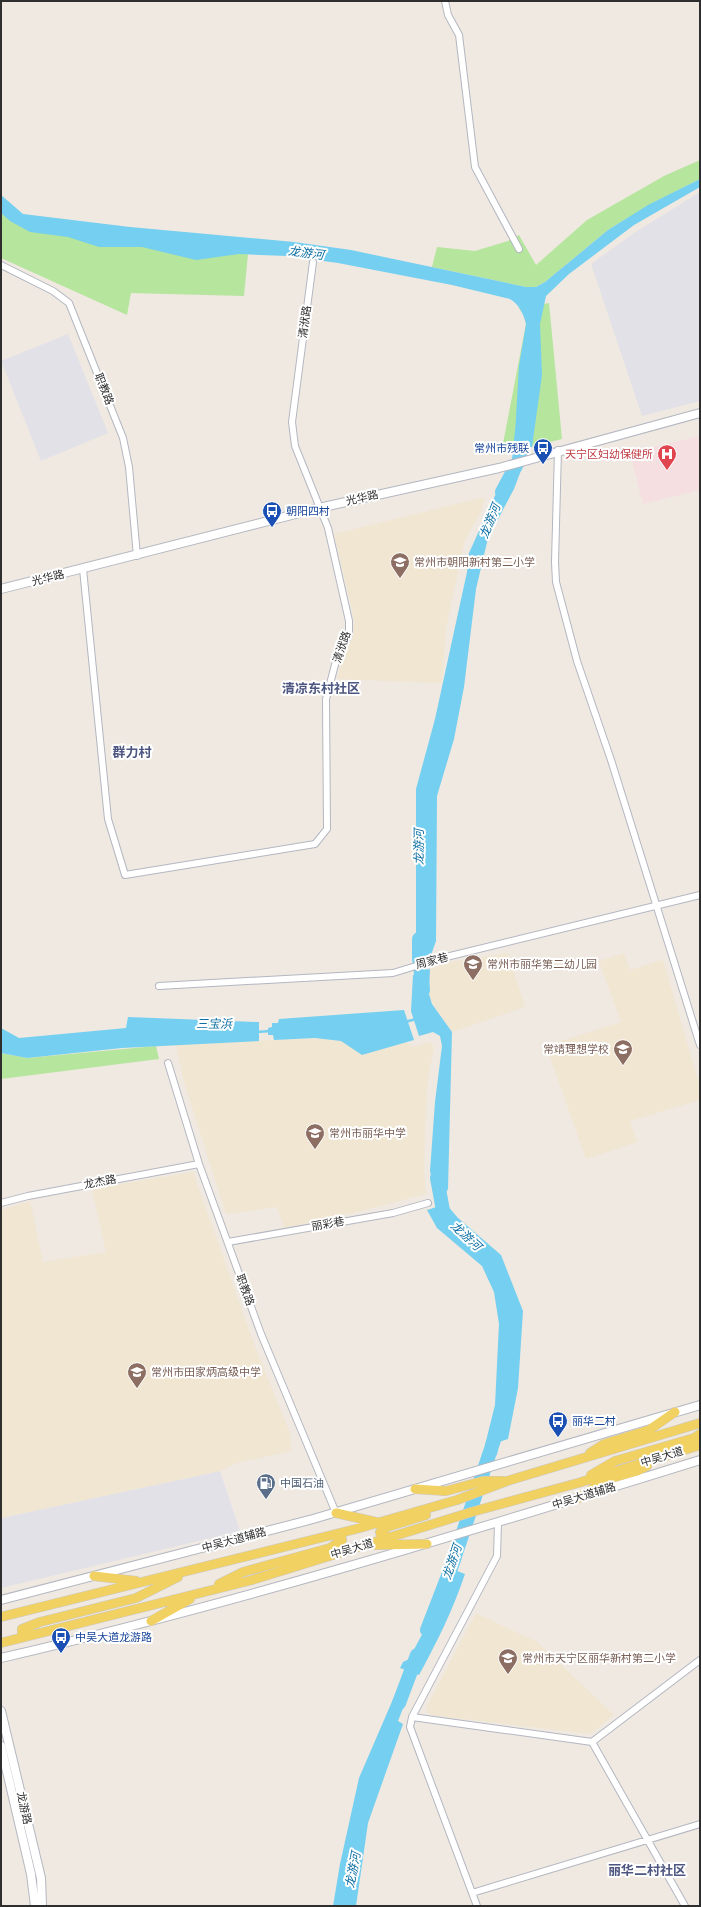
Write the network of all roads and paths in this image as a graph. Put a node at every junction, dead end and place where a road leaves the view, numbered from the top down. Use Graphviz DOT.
graph roads {
  1 [pos="445,1"];
  2 [pos="519,249"];
  3 [pos="313,262"];
  4 [pos="1,265"];
  5 [pos="700,413"];
  6 [pos="558,450"];
  7 [pos="320,508"];
  8 [pos="137,556"];
  9 [pos="83,569"];
  10 [pos="1,589"];
  11 [pos="700,895"];
  12 [pos="658,907"];
  13 [pos="159,986"];
  14 [pos="700,1045"];
  15 [pos="168,1063"];
  16 [pos="199,1164"];
  17 [pos="1,1202"];
  18 [pos="428,1203"];
  19 [pos="228,1242"];
  20 [pos="700,1405"];
  21 [pos="675,1412"];
  22 [pos="700,1423"];
  23 [pos="689,1426"];
  24 [pos="700,1426"];
  25 [pos="700,1434"];
  26 [pos="700,1445"];
  27 [pos="667,1455"];
  28 [pos="581,1458"];
  29 [pos="700,1460"];
  30 [pos="507,1481"];
  31 [pos="578,1483"];
  32 [pos="415,1489"];
  33 [pos="579,1498"];
  34 [pos="458,1500"];
  35 [pos="336,1513"];
  36 [pos="378,1522"];
  37 [pos="498,1523"];
  38 [pos="330,1535"];
  39 [pos="392,1537"];
  40 [pos="427,1544"];
  41 [pos="364,1545"];
  42 [pos="194,1569"];
  43 [pos="94,1576"];
  44 [pos="143,1582"];
  45 [pos="202,1592"];
  46 [pos="1,1600"];
  47 [pos="1,1617"];
  48 [pos="151,1620"];
  49 [pos="38,1634"];
  50 [pos="1,1643"];
  51 [pos="1,1658"];
  52 [pos="700,1660"];
  53 [pos="1,1712"];
  54 [pos="412,1717"];
  55 [pos="592,1742"];
  56 [pos="1,1746"];
  57 [pos="700,1824"];
  58 [pos="648,1840"];
  59 [pos="472,1893"];
  60 [pos="35,1906"];
  61 [pos="42,1906"];
  62 [pos="477,1906"];
  63 [pos="685,1906"];
  1 -- 2 [label="street"];
  3 -- 7 [label="street, 清洑路"];
  4 -- 8 [label="street, 职教路"];
  5 -- 6 [label="main road, 光华路"];
  6 -- 7 [label="main road, 光华路"];
  6 -- 12 [label="street"];
  7 -- 8 [label="main road, 光华路"];
  7 -- 9 [label="street, 清洑路"];
  8 -- 9 [label="main road, 光华路"];
  9 -- 10 [label="main road, 光华路"];
  11 -- 12 [label="street, 周家巷"];
  12 -- 13 [label="street, 周家巷"];
  12 -- 14 [label="street"];
  15 -- 16 [label="street, 职教路"];
  16 -- 17 [label="street, 龙杰路"];
  16 -- 19 [label="street, 职教路"];
  18 -- 19 [label="street, 丽彩巷"];
  19 -- 35 [label="street, 职教路"];
  20 -- 21 [label="main road"];
  21 -- 28 [label="main road"];
  21 -- 32 [label="main road, 中吴大道辅路"];
  22 -- 23 [label="main road, 中吴大道"];
  23 -- 24 [label="main road"];
  23 -- 28 [label="main road, 中吴大道"];
  25 -- 31 [label="main road"];
  26 -- 27 [label="main road, 中吴大道"];
  27 -- 31 [label="main road, 中吴大道"];
  27 -- 33 [label="main road"];
  28 -- 30 [label="main road, 中吴大道"];
  29 -- 33 [label="main road, 中吴大道辅路"];
  30 -- 32 [label="main road"];
  30 -- 34 [label="main road, 中吴大道"];
  31 -- 39 [label="main road, 中吴大道"];
  32 -- 35 [label="main road, 中吴大道辅路"];
  33 -- 37 [label="main road, 中吴大道辅路"];
  34 -- 36 [label="main road, 中吴大道"];
  34 -- 39 [label="main road"];
  35 -- 36 [label="main road"];
  35 -- 43 [label="main road, 中吴大道辅路"];
  36 -- 38 [label="main road, 中吴大道"];
  37 -- 40 [label="main road, 中吴大道辅路"];
  37 -- 54 [label="street"];
  38 -- 42 [label="main road, 中吴大道"];
  38 -- 45 [label="main road"];
  39 -- 41 [label="main road, 中吴大道"];
  40 -- 41 [label="main road"];
  40 -- 48 [label="main road"];
  41 -- 45 [label="main road, 中吴大道"];
  42 -- 44 [label="main road, 中吴大道"];
  42 -- 49 [label="main road"];
  43 -- 44 [label="main road"];
  43 -- 46 [label="main road, 中吴大道辅路"];
  44 -- 47 [label="main road, 中吴大道"];
  45 -- 48 [label="main road"];
  45 -- 49 [label="main road, 中吴大道"];
  48 -- 51 [label="main road"];
  49 -- 50 [label="main road, 中吴大道"];
  52 -- 55 [label="street"];
  53 -- 61 [label="main road, 龙游路"];
  54 -- 55 [label="street"];
  54 -- 59 [label="street"];
  55 -- 58 [label="street"];
  56 -- 60 [label="main road, 龙游路"];
  57 -- 58 [label="street"];
  58 -- 59 [label="street"];
  58 -- 63 [label="street"];
  59 -- 62 [label="street"];
}
